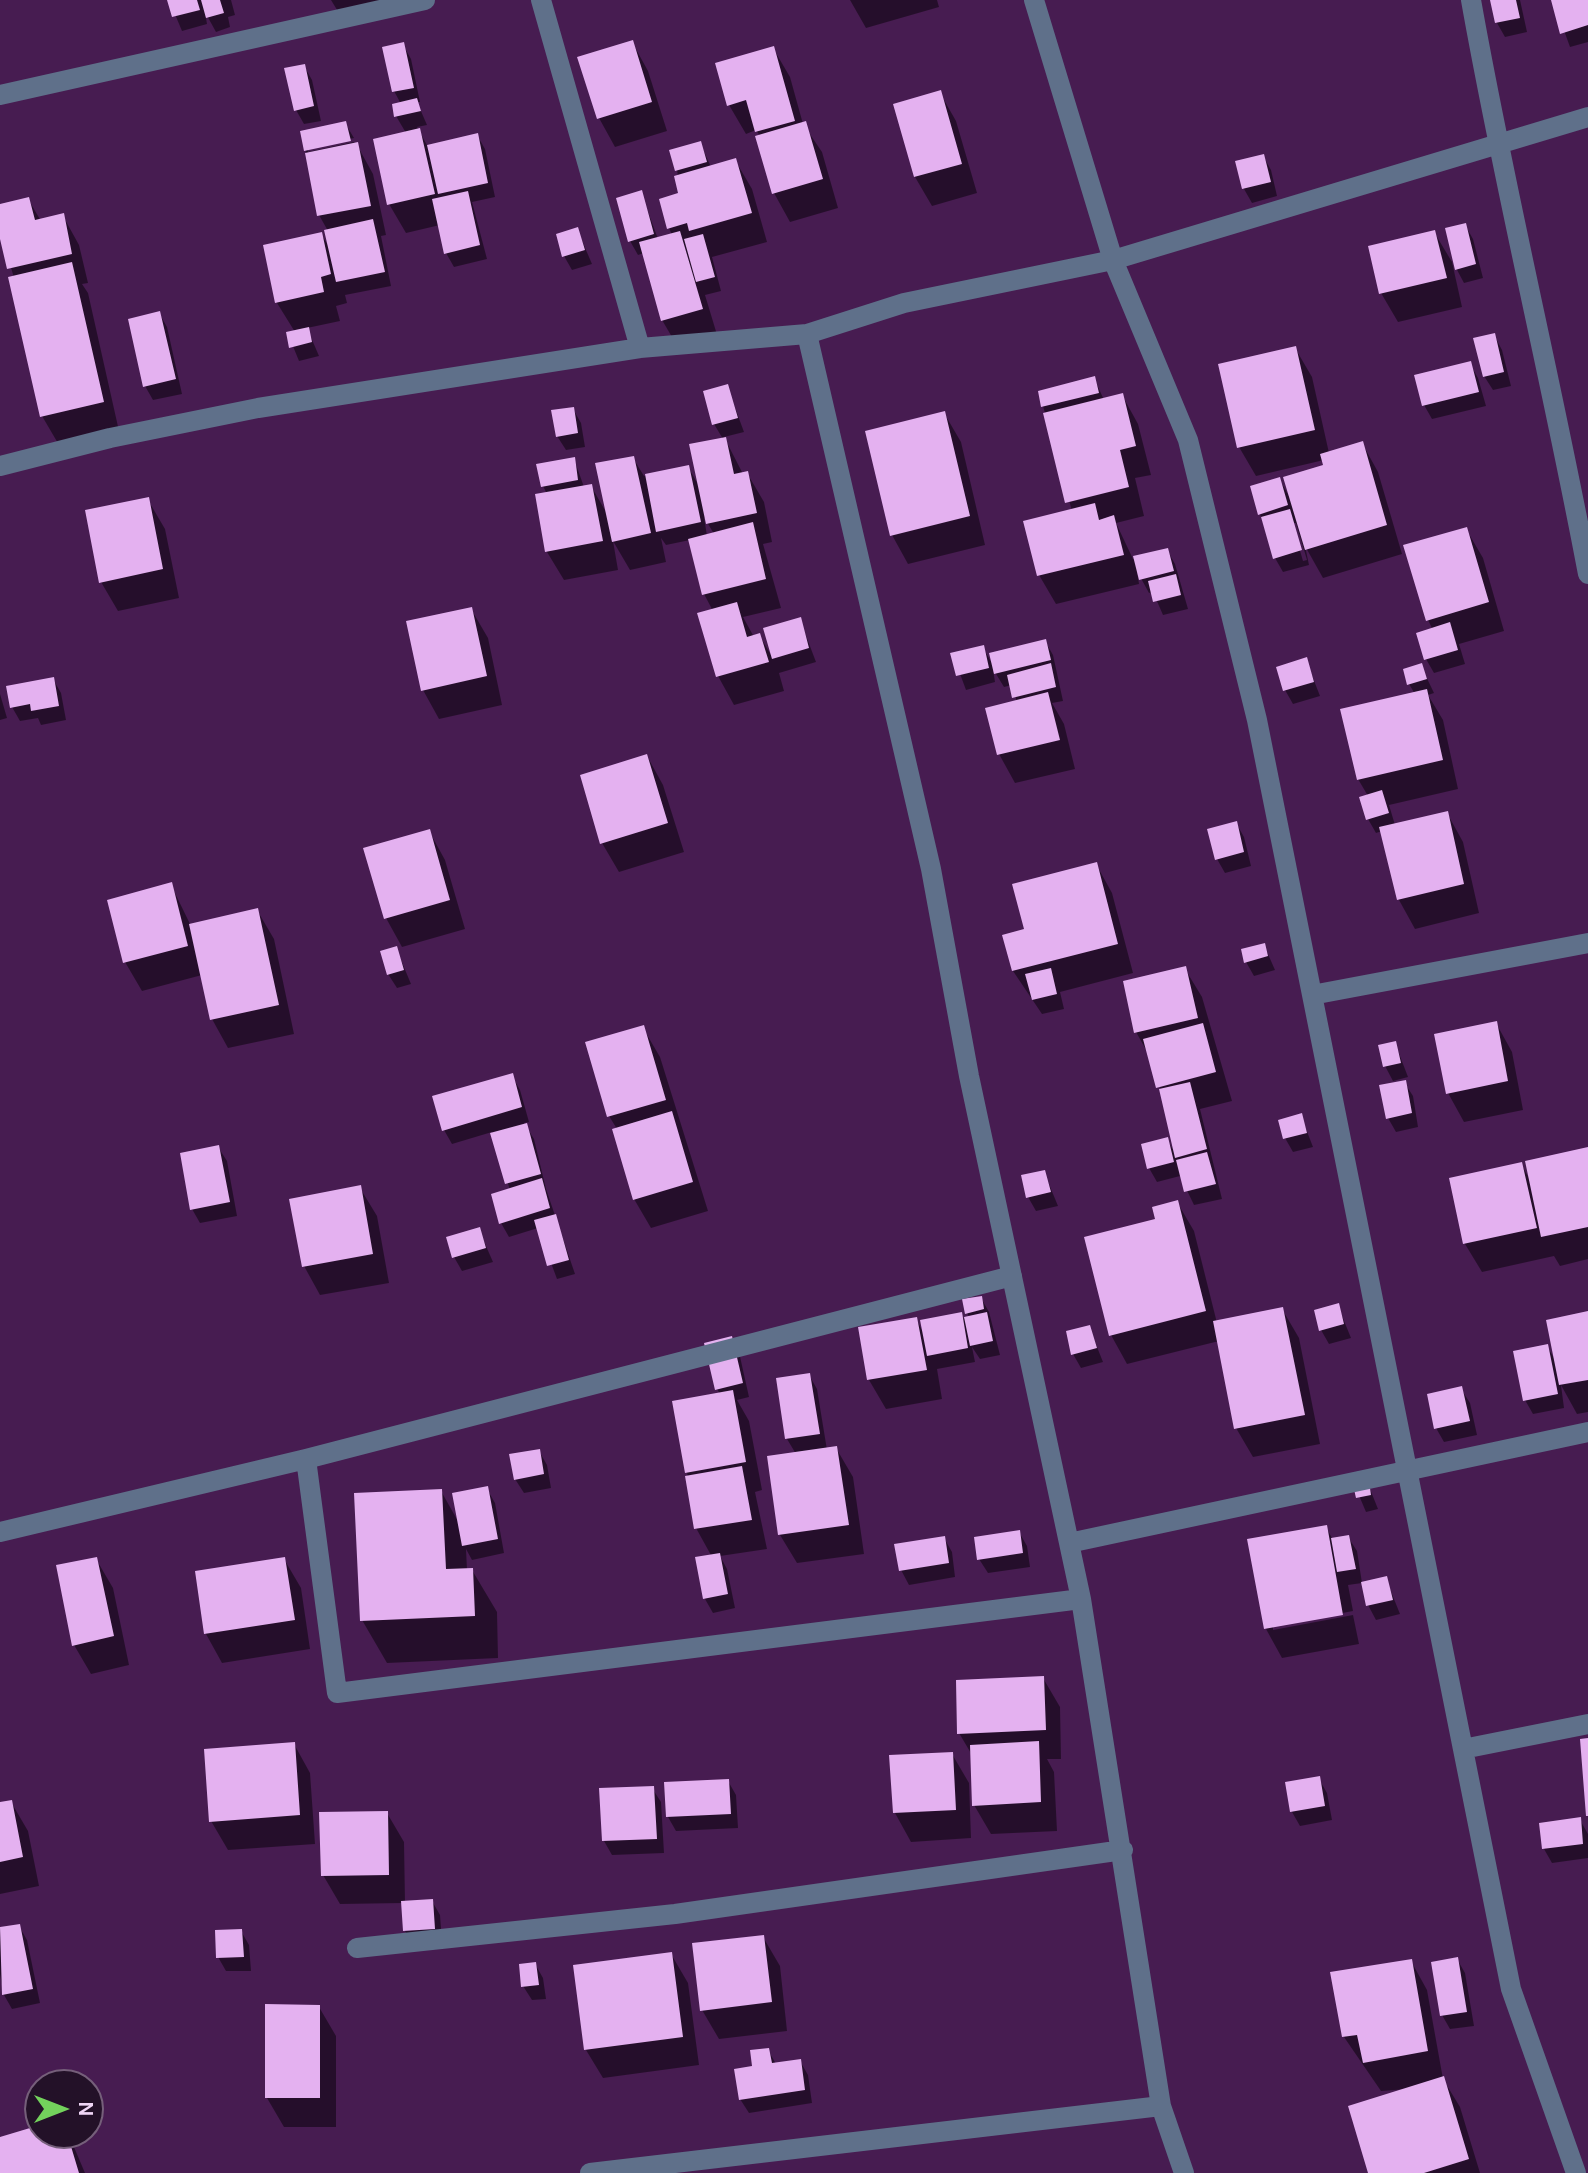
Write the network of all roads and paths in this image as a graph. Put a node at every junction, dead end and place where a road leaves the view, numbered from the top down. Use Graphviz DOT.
graph roads {
  1 [pos="425,0"];
  2 [pos="541,0"];
  3 [pos="1034,0"];
  4 [pos="1471,0"];
  5 [pos="0,95"];
  6 [pos="1588,117"];
  7 [pos="1497,143"];
  8 [pos="1113,260"];
  9 [pos="807,334"];
  10 [pos="640,348"];
  11 [pos="0,466"];
  12 [pos="1588,574"];
  13 [pos="1588,943"];
  14 [pos="1312,995"];
  15 [pos="1012,1276"];
  16 [pos="1588,1432"];
  17 [pos="306,1459"];
  18 [pos="1407,1471"];
  19 [pos="0,1532"];
  20 [pos="1069,1543"];
  21 [pos="1081,1599"];
  22 [pos="1588,1724"];
  23 [pos="1463,1749"];
  24 [pos="1123,1850"];
  25 [pos="357,1948"];
  26 [pos="1161,2106"];
  27 [pos="590,2173"];
  28 [pos="1184,2173"];
  29 [pos="1576,2173"];
  1 -- 5 [label="street"];
  2 -- 10 [label="street"];
  3 -- 8 [label="street"];
  4 -- 7 [label="street"];
  6 -- 7 [label="street"];
  7 -- 8 [label="street"];
  7 -- 12 [label="street"];
  8 -- 9 [label="street"];
  8 -- 14 [label="street"];
  9 -- 10 [label="street"];
  9 -- 15 [label="street"];
  10 -- 11 [label="street"];
  13 -- 14 [label="street"];
  14 -- 18 [label="street"];
  15 -- 17 [label="street"];
  15 -- 20 [label="street"];
  16 -- 18 [label="street"];
  17 -- 19 [label="street"];
  17 -- 21 [label="street"];
  18 -- 20 [label="street"];
  18 -- 23 [label="street"];
  20 -- 21 [label="street"];
  21 -- 24 [label="street"];
  22 -- 23 [label="street"];
  23 -- 29 [label="street"];
  24 -- 25 [label="street"];
  24 -- 26 [label="street"];
  26 -- 27 [label="street"];
  26 -- 28 [label="street"];
}
